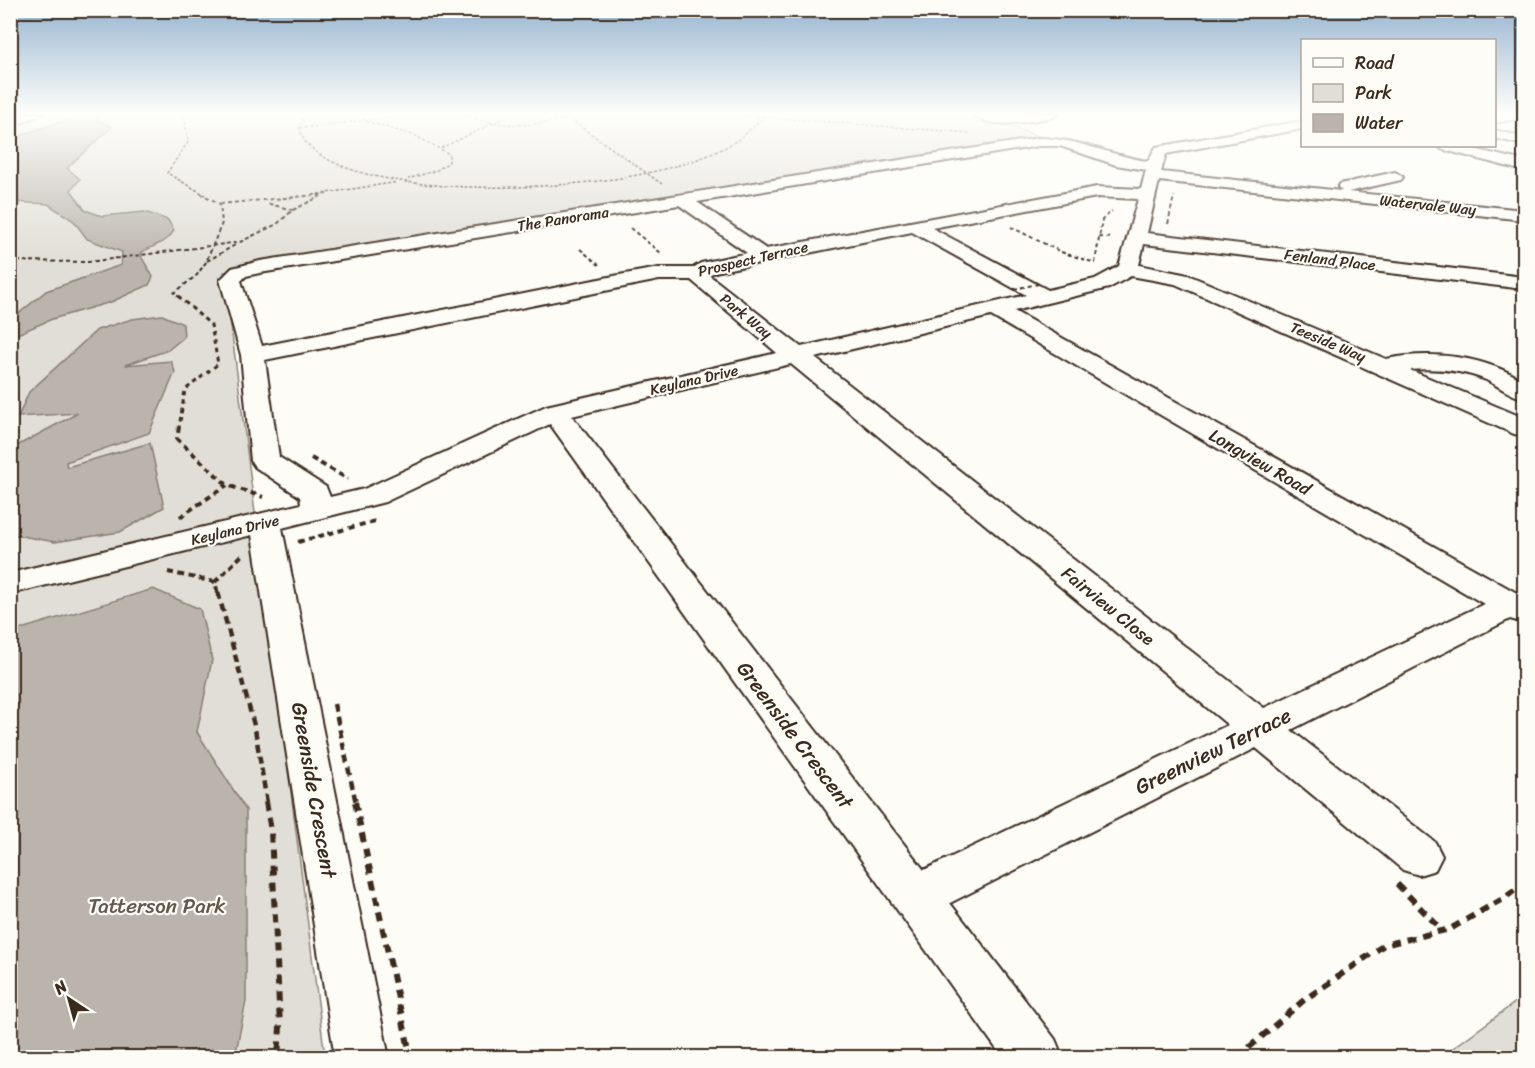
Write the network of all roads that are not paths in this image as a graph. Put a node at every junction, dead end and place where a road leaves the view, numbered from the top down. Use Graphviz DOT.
graph roads {
  1 [pos="908,163"];
  2 [pos="1122,163"];
  3 [pos="1154,163"];
  4 [pos="1395,177"];
  5 [pos="1146,182"];
  6 [pos="1342,196"];
  7 [pos="682,199"];
  8 [pos="1524,215"];
  9 [pos="914,226"];
  10 [pos="1136,232"];
  11 [pos="763,255"];
  12 [pos="1128,269"];
  13 [pos="698,274"];
  14 [pos="1524,274"];
  15 [pos="1524,283"];
  16 [pos="1042,291"];
  17 [pos="1005,300"];
  18 [pos="254,355"];
  19 [pos="796,356"];
  20 [pos="1385,366"];
  21 [pos="1524,391"];
  22 [pos="555,412"];
  23 [pos="1524,428"];
  24 [pos="316,502"];
  25 [pos="276,544"];
  26 [pos="10,584"];
  27 [pos="1517,609"];
  28 [pos="1259,728"];
  29 [pos="1419,856"];
  30 [pos="915,897"];
  31 [pos="362,1058"];
  32 [pos="1036,1058"];
  1 -- 7 [label="street, The Panorama"];
  2 -- 5 [label="street, The Panorama"];
  3 -- 5 [label="street"];
  4 -- 6 [label="street"];
  5 -- 6 [label="street, Watervale Way"];
  5 -- 9 [label="street, Prospect Terrace"];
  5 -- 10 [label="street"];
  6 -- 8 [label="street, Watervale Way"];
  7 -- 11 [label="street"];
  7 -- 18 [label="street, The Panorama"];
  9 -- 11 [label="street, Prospect Terrace"];
  9 -- 16 [label="street"];
  10 -- 12 [label="street"];
  10 -- 14 [label="street, Fenland Place"];
  10 -- 15 [label="street, Fenland Place"];
  11 -- 13 [label="street, Prospect Terrace"];
  12 -- 16 [label="street, Keylana Drive"];
  12 -- 20 [label="street, Teeside Way"];
  13 -- 18 [label="street, Prospect Terrace"];
  13 -- 19 [label="street, Park Way"];
  16 -- 17 [label="street, Keylana Drive"];
  17 -- 19 [label="street, Keylana Drive"];
  17 -- 27 [label="street, Longview Road"];
  18 -- 24 [label="street, The Panorama"];
  19 -- 22 [label="street, Keylana Drive"];
  19 -- 28 [label="street, Fairview Close"];
  20 -- 21 [label="street"];
  20 -- 23 [label="street, Teeside Way"];
  22 -- 24 [label="street, Keylana Drive"];
  22 -- 30 [label="street, Greenside Crescent"];
  24 -- 25 [label="street, Keylana Drive"];
  25 -- 26 [label="street, Keylana Drive"];
  25 -- 31 [label="street, Greenside Crescent"];
  27 -- 28 [label="street, Greenview Terrace"];
  28 -- 29 [label="street, Fairview Close"];
  28 -- 30 [label="street, Greenview Terrace"];
  30 -- 32 [label="street, Greenside Crescent"];
}
